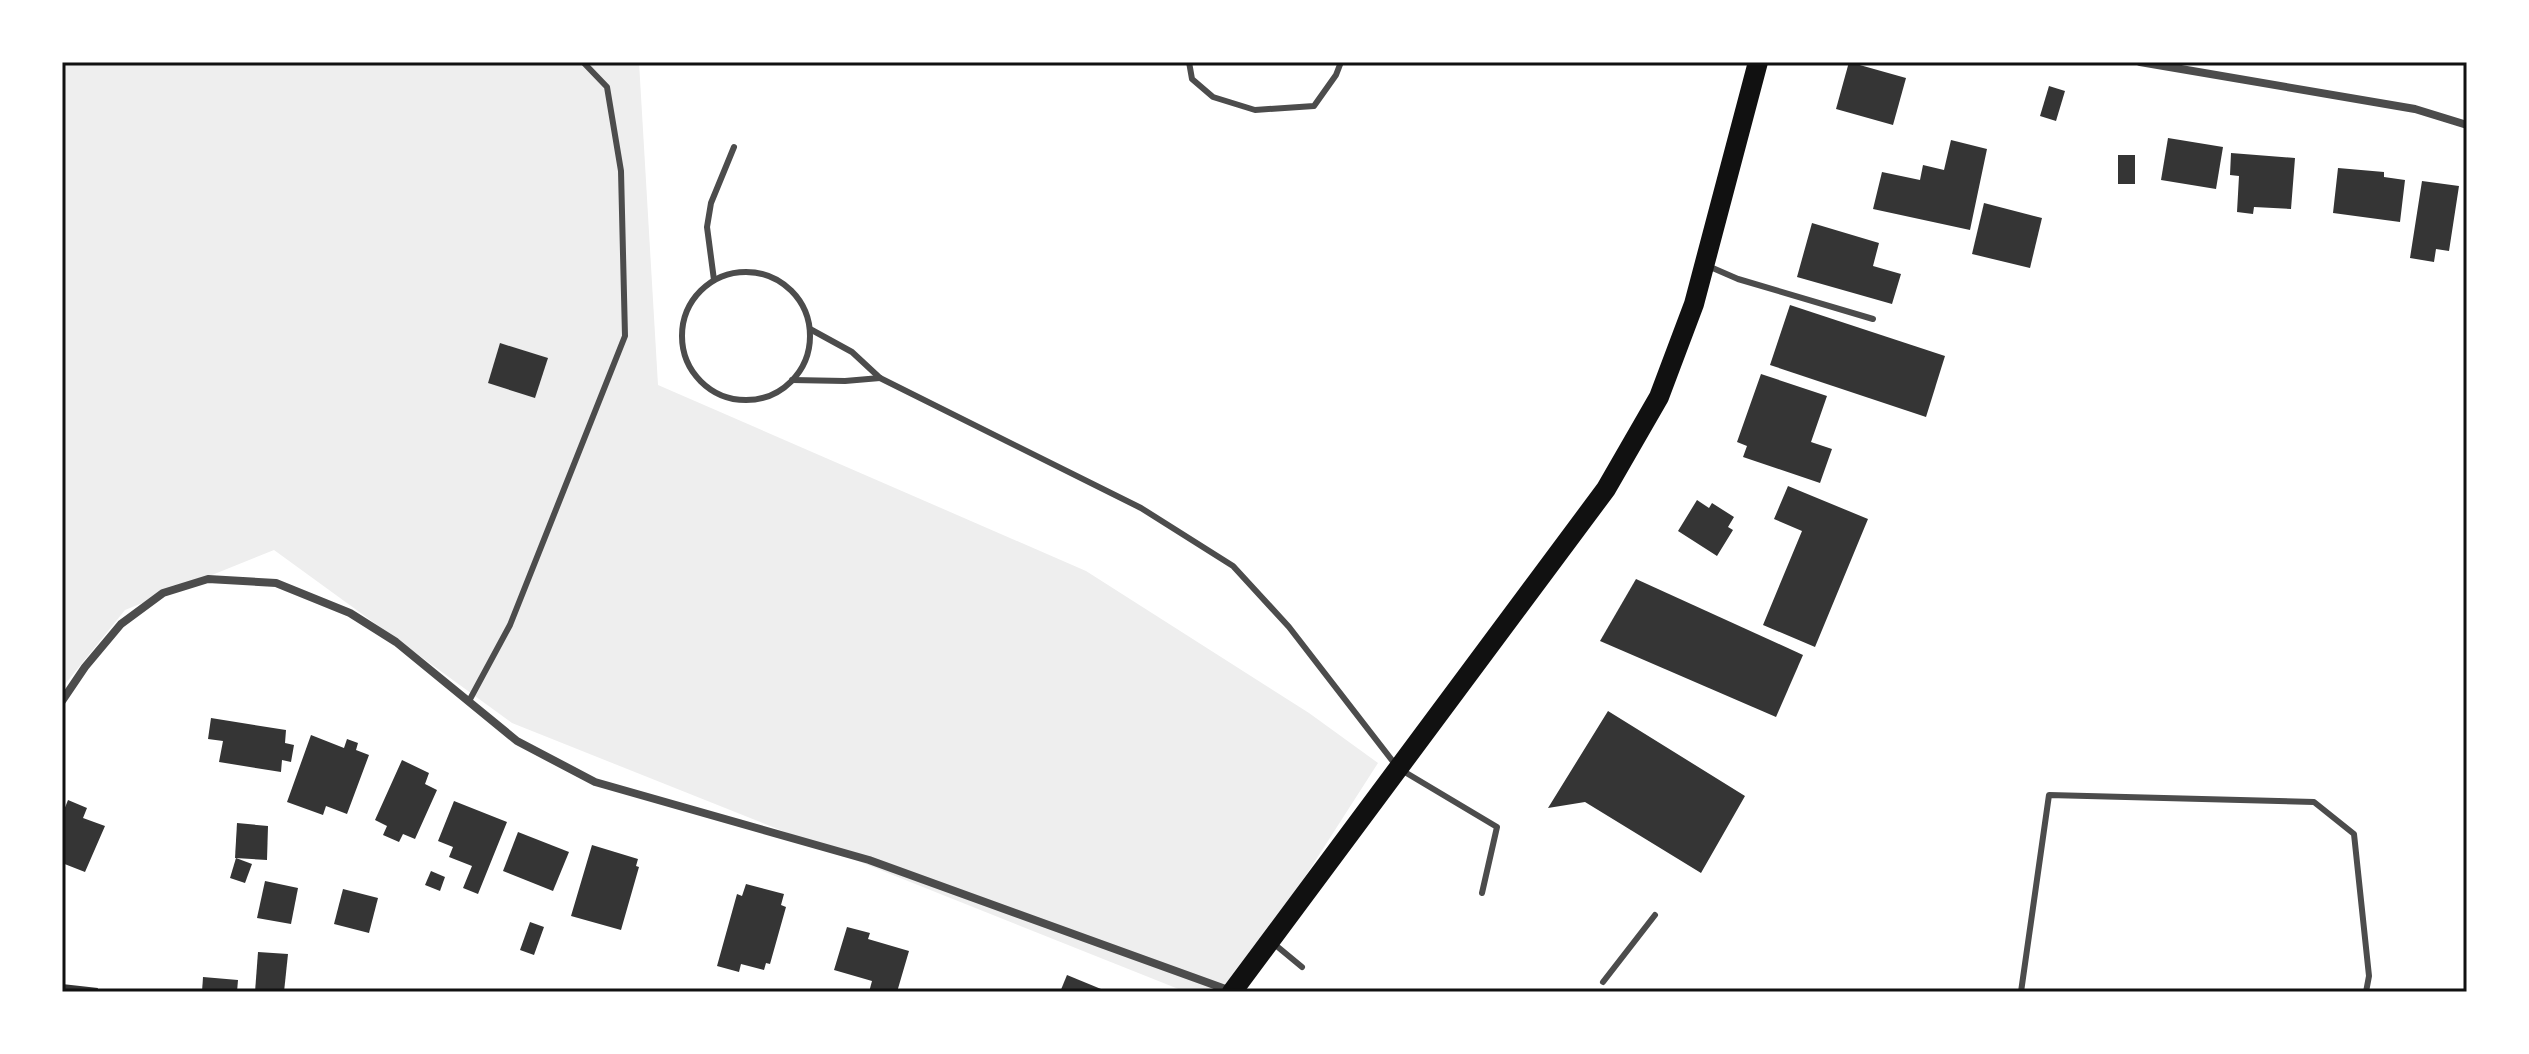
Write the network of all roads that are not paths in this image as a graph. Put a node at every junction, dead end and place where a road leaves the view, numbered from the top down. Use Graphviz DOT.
graph roads {
  1 [pos="583,62"];
  2 [pos="1189,62"];
  3 [pos="1341,62"];
  4 [pos="1758,62"];
  5 [pos="2140,62"];
  6 [pos="2467,125"];
  7 [pos="734,147"];
  8 [pos="1705,265"];
  9 [pos="714,280"];
  10 [pos="1873,319"];
  11 [pos="810,329"];
  12 [pos="880,378"];
  13 [pos="792,380"];
  14 [pos="62,701"];
  15 [pos="469,701"];
  16 [pos="1398,768"];
  17 [pos="1482,893"];
  18 [pos="1655,915"];
  19 [pos="1271,940"];
  20 [pos="1302,967"];
  21 [pos="1603,982"];
  22 [pos="1232,992"];
  23 [pos="2021,992"];
  24 [pos="2366,992"];
  1 -- 15 [label="lane"];
  2 -- 3 [label="lane"];
  4 -- 8 [label="main road"];
  5 -- 6 [label="street"];
  7 -- 9 [label="lane"];
  8 -- 10 [label="lane"];
  8 -- 16 [label="main road"];
  9 -- 11 [label="lane"];
  9 -- 13 [label="lane"];
  11 -- 12 [label="lane"];
  11 -- 13 [label="lane"];
  12 -- 13 [label="lane"];
  12 -- 16 [label="lane"];
  14 -- 15 [label="street"];
  15 -- 22 [label="street"];
  16 -- 17 [label="lane"];
  16 -- 19 [label="main road"];
  18 -- 21 [label="lane"];
  19 -- 20 [label="lane"];
  19 -- 22 [label="main road"];
  23 -- 24 [label="lane"];
}
